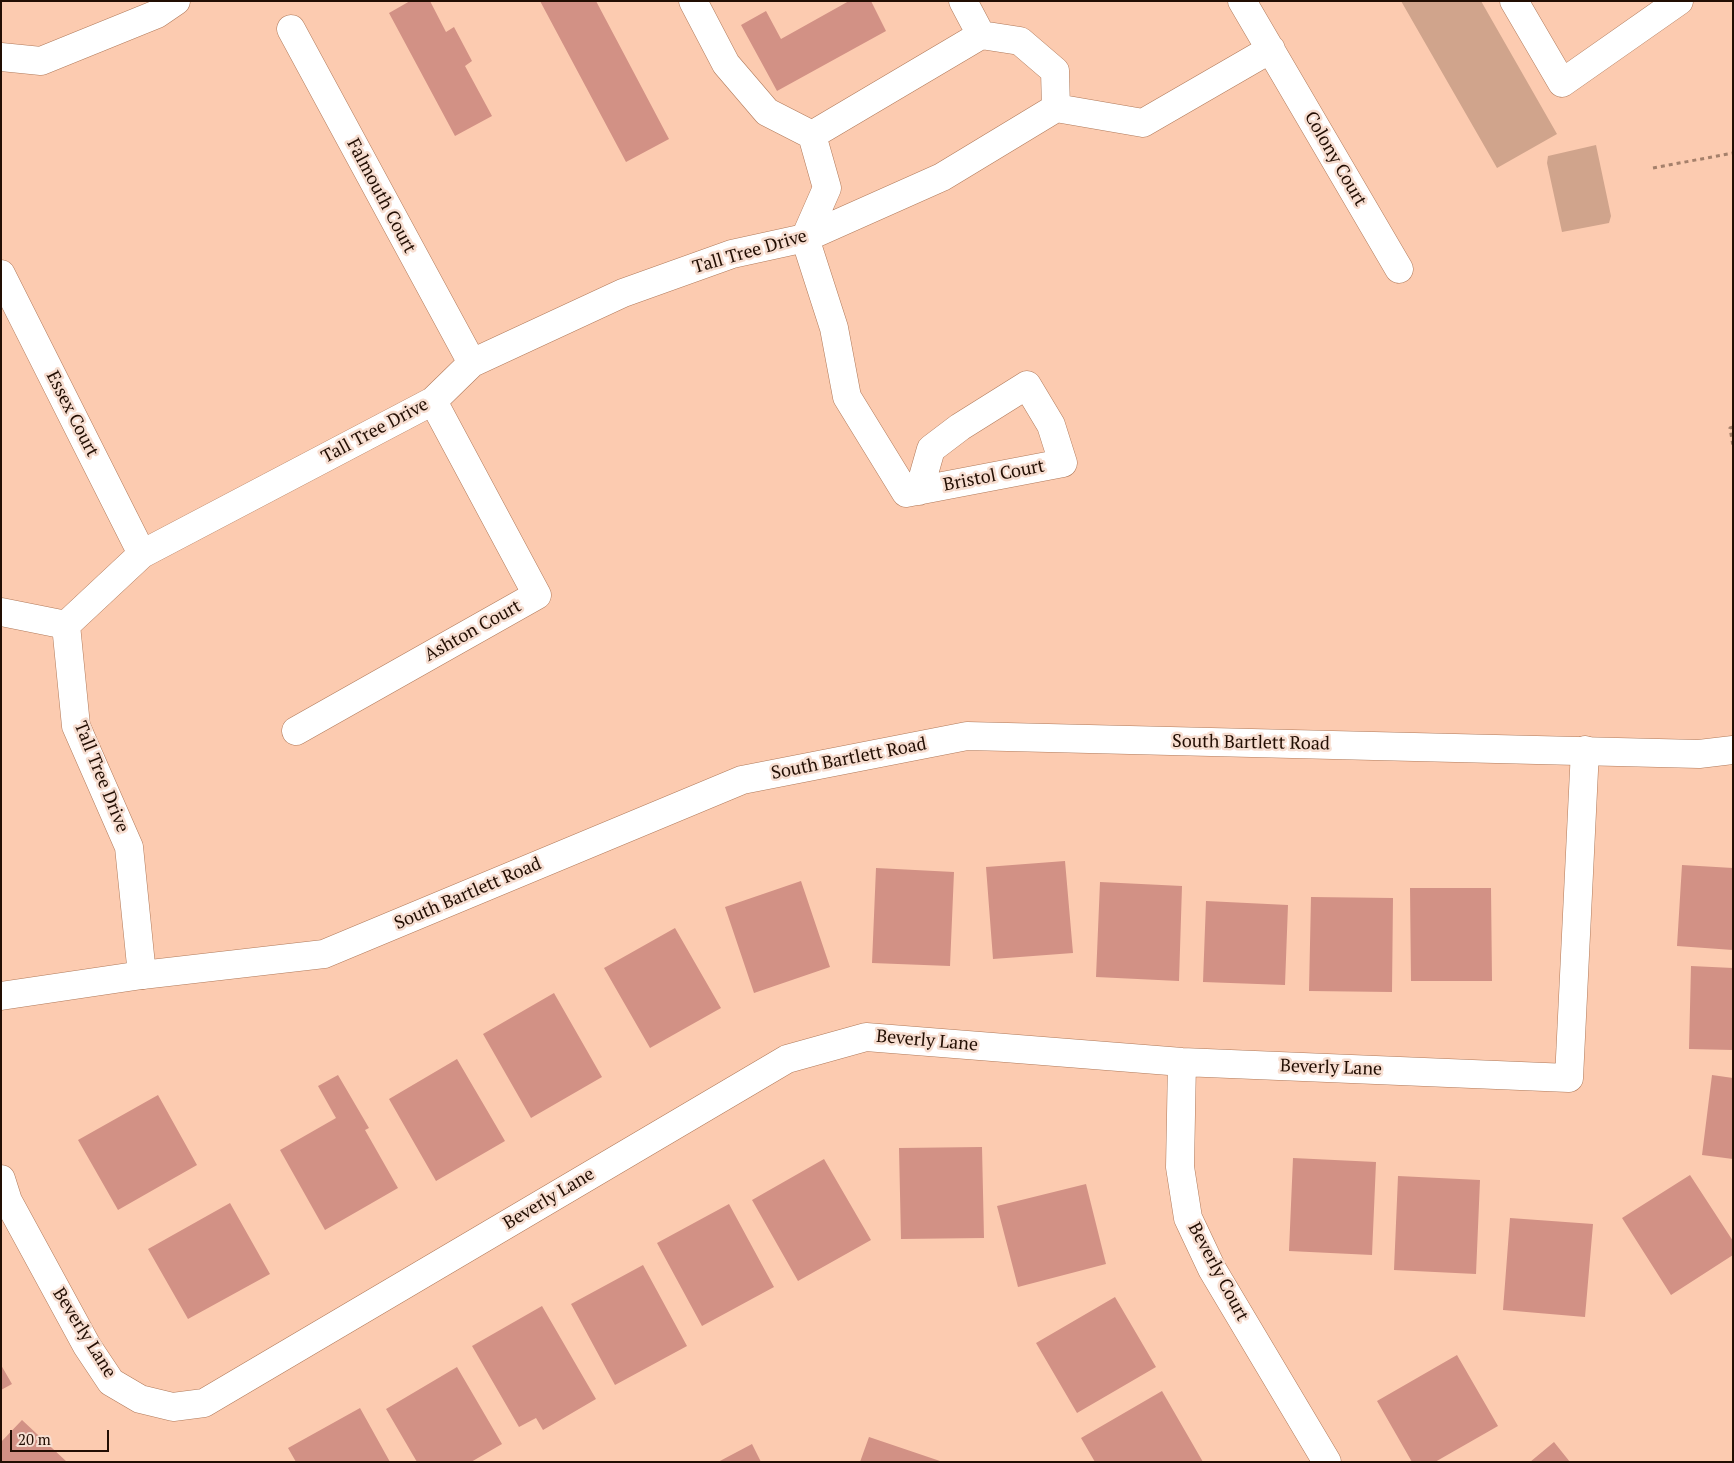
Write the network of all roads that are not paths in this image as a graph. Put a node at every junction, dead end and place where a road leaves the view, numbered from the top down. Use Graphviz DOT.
graph roads {
  1 [pos="176,1"];
  2 [pos="693,1"];
  3 [pos="963,1"];
  4 [pos="1242,1"];
  5 [pos="1514,1"];
  6 [pos="1679,1"];
  7 [pos="291,29"];
  8 [pos="981,35"];
  9 [pos="1271,50"];
  10 [pos="1,57"];
  11 [pos="1056,108"];
  12 [pos="812,135"];
  13 [pos="805,238"];
  14 [pos="1399,269"];
  15 [pos="1,274"];
  16 [pos="472,363"];
  17 [pos="433,401"];
  18 [pos="919,491"];
  19 [pos="142,554"];
  20 [pos="1,612"];
  21 [pos="66,625"];
  22 [pos="296,731"];
  23 [pos="1585,750"];
  24 [pos="1733,750"];
  25 [pos="142,976"];
  26 [pos="1,996"];
  27 [pos="1182,1062"];
  28 [pos="1,1179"];
  29 [pos="1326,1462"];
  1 -- 10 [label="street"];
  2 -- 12 [label="street"];
  3 -- 8 [label="street"];
  4 -- 9 [label="street, Colony Court"];
  5 -- 6 [label="street"];
  7 -- 16 [label="street, Falmouth Court"];
  8 -- 11 [label="street"];
  8 -- 12 [label="street"];
  9 -- 11 [label="street"];
  9 -- 14 [label="street, Colony Court"];
  11 -- 13 [label="street, Tall Tree Drive"];
  12 -- 13 [label="street"];
  13 -- 16 [label="street, Tall Tree Drive"];
  13 -- 18 [label="street, Bristol Court"];
  15 -- 19 [label="street, Essex Court"];
  16 -- 17 [label="street, Tall Tree Drive"];
  17 -- 19 [label="street, Tall Tree Drive"];
  17 -- 22 [label="street, Ashton Court"];
  18 -- 18 [label="street, Bristol Court"];
  19 -- 21 [label="street, Tall Tree Drive"];
  20 -- 21 [label="street"];
  21 -- 25 [label="street, Tall Tree Drive"];
  23 -- 24 [label="street, South Bartlett Road"];
  23 -- 25 [label="street, South Bartlett Road"];
  23 -- 27 [label="street, Beverly Lane"];
  25 -- 26 [label="street, South Bartlett Road"];
  27 -- 28 [label="street, Beverly Lane"];
  27 -- 29 [label="street, Beverly Court"];
}
